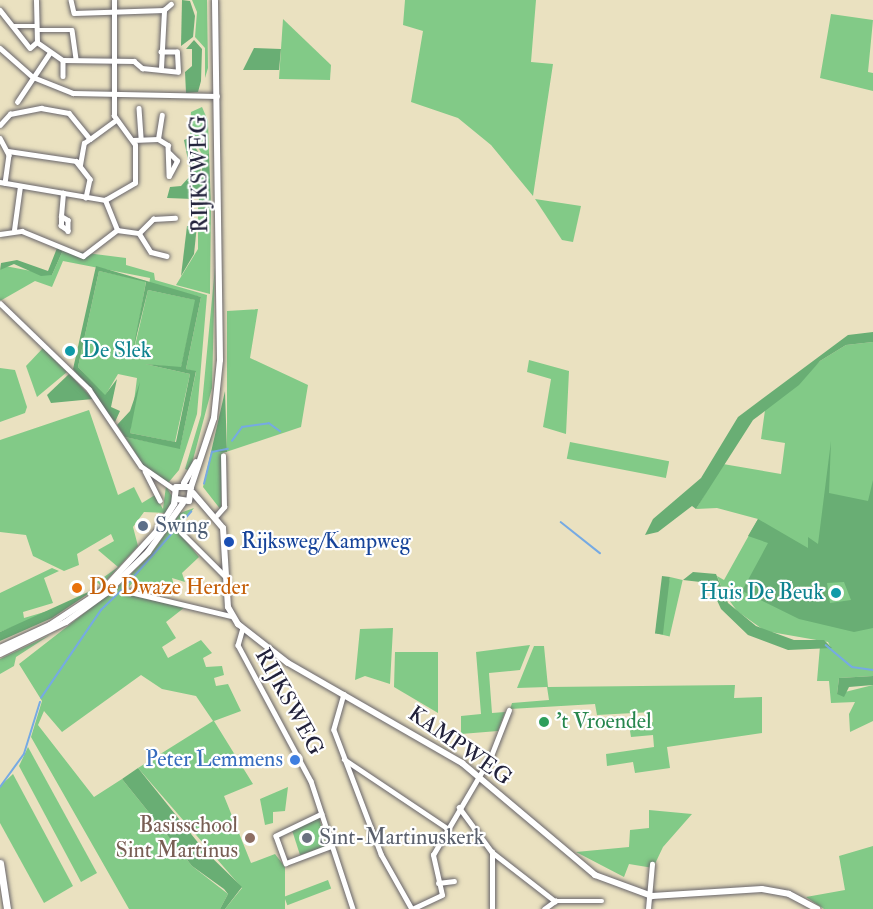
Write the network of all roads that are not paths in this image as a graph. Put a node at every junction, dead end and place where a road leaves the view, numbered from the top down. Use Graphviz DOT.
graph roads {
  1 [pos="36,0"];
  2 [pos="71,0"];
  3 [pos="114,0"];
  4 [pos="215,0"];
  5 [pos="171,4"];
  6 [pos="0,10"];
  7 [pos="164,10"];
  8 [pos="114,11"];
  9 [pos="72,12"];
  10 [pos="72,20"];
  11 [pos="13,26"];
  12 [pos="37,28"];
  13 [pos="37,42"];
  14 [pos="0,48"];
  15 [pos="161,52"];
  16 [pos="49,54"];
  17 [pos="63,60"];
  18 [pos="75,60"];
  19 [pos="114,61"];
  20 [pos="161,68"];
  21 [pos="63,76"];
  22 [pos="33,78"];
  23 [pos="114,96"];
  24 [pos="218,96"];
  25 [pos="17,102"];
  26 [pos="139,108"];
  27 [pos="162,115"];
  28 [pos="116,120"];
  29 [pos="0,125"];
  30 [pos="0,138"];
  31 [pos="90,139"];
  32 [pos="141,139"];
  33 [pos="158,139"];
  34 [pos="133,140"];
  35 [pos="8,151"];
  36 [pos="170,154"];
  37 [pos="80,165"];
  38 [pos="2,183"];
  39 [pos="20,186"];
  40 [pos="63,193"];
  41 [pos="86,198"];
  42 [pos="105,200"];
  43 [pos="61,216"];
  44 [pos="175,218"];
  45 [pos="14,230"];
  46 [pos="117,230"];
  47 [pos="139,233"];
  48 [pos="0,234"];
  49 [pos="167,256"];
  50 [pos="0,303"];
  51 [pos="220,347"];
  52 [pos="223,456"];
  53 [pos="144,469"];
  54 [pos="184,483"];
  55 [pos="174,489"];
  56 [pos="192,493"];
  57 [pos="176,499"];
  58 [pos="160,500"];
  59 [pos="183,502"];
  60 [pos="217,515"];
  61 [pos="181,532"];
  62 [pos="225,576"];
  63 [pos="126,591"];
  64 [pos="231,616"];
  65 [pos="51,628"];
  66 [pos="243,628"];
  67 [pos="0,648"];
  68 [pos="0,654"];
  69 [pos="345,693"];
  70 [pos="509,710"];
  71 [pos="344,759"];
  72 [pos="480,776"];
  73 [pos="459,807"];
  74 [pos="322,814"];
  75 [pos="447,828"];
  76 [pos="331,846"];
  77 [pos="492,852"];
  78 [pos="0,863"];
  79 [pos="652,864"];
  80 [pos="454,881"];
  81 [pos="438,883"];
  82 [pos="0,890"];
  83 [pos="652,896"];
  84 [pos="429,901"];
  85 [pos="555,901"];
  86 [pos="602,901"];
  87 [pos="6,909"];
  88 [pos="352,909"];
  89 [pos="412,909"];
  90 [pos="433,909"];
  91 [pos="492,909"];
  92 [pos="544,909"];
  93 [pos="648,909"];
  94 [pos="817,909"];
  1 -- 12 [label="street"];
  2 -- 9 [label="street"];
  3 -- 8 [label="street"];
  4 -- 24 [label="main road, RIJKSWEG"];
  5 -- 7 [label="street"];
  6 -- 11 [label="street"];
  7 -- 8 [label="street"];
  7 -- 15 [label="street"];
  8 -- 9 [label="street"];
  8 -- 19 [label="street"];
  9 -- 10 [label="street"];
  11 -- 12 [label="street"];
  11 -- 13 [label="street"];
  12 -- 13 [label="street"];
  12 -- 18 [label="street"];
  13 -- 16 [label="street"];
  14 -- 22 [label="street"];
  15 -- 20 [label="street"];
  15 -- 20 [label="street"];
  16 -- 17 [label="street"];
  16 -- 22 [label="street"];
  17 -- 18 [label="street"];
  17 -- 21 [label="street"];
  18 -- 19 [label="street"];
  19 -- 20 [label="street"];
  19 -- 23 [label="street"];
  22 -- 23 [label="street"];
  22 -- 25 [label="street"];
  23 -- 24 [label="street"];
  23 -- 28 [label="street"];
  24 -- 51 [label="main road, RIJKSWEG"];
  26 -- 32 [label="street"];
  27 -- 33 [label="street"];
  28 -- 31 [label="street"];
  28 -- 34 [label="street"];
  29 -- 31 [label="street"];
  30 -- 35 [label="street"];
  31 -- 37 [label="street"];
  32 -- 33 [label="street"];
  32 -- 34 [label="street"];
  33 -- 36 [label="street"];
  34 -- 42 [label="street"];
  35 -- 37 [label="street"];
  35 -- 38 [label="street"];
  37 -- 41 [label="street"];
  38 -- 39 [label="street"];
  39 -- 40 [label="street"];
  39 -- 45 [label="street"];
  40 -- 41 [label="street"];
  40 -- 43 [label="street"];
  41 -- 42 [label="street"];
  42 -- 46 [label="street"];
  44 -- 47 [label="street"];
  45 -- 46 [label="street"];
  45 -- 48 [label="street"];
  46 -- 47 [label="street"];
  47 -- 49 [label="street"];
  50 -- 53 [label="street"];
  51 -- 54 [label="main road, RIJKSWEG"];
  51 -- 56 [label="main road, RIJKSWEG"];
  52 -- 60 [label="street"];
  53 -- 55 [label="street"];
  53 -- 58 [label="street"];
  54 -- 55 [label="main road"];
  54 -- 56 [label="main road"];
  55 -- 57 [label="main road"];
  56 -- 59 [label="main road"];
  56 -- 60 [label="main road"];
  57 -- 59 [label="main road"];
  57 -- 65 [label="main road"];
  59 -- 65 [label="main road"];
  60 -- 62 [label="main road"];
  61 -- 62 [label="street"];
  62 -- 64 [label="main road"];
  63 -- 64 [label="street"];
  64 -- 66 [label="main road, RIJKSWEG"];
  65 -- 67 [label="main road"];
  65 -- 68 [label="main road"];
  66 -- 69 [label="main road, KAMPWEG"];
  66 -- 74 [label="street, RIJKSWEG"];
  69 -- 71 [label="street"];
  69 -- 72 [label="main road, KAMPWEG"];
  70 -- 72 [label="street"];
  71 -- 75 [label="street"];
  71 -- 89 [label="street"];
  72 -- 73 [label="street"];
  72 -- 83 [label="main road, KAMPWEG"];
  73 -- 75 [label="street"];
  73 -- 77 [label="street"];
  74 -- 76 [label="street, RIJKSWEG"];
  74 -- 76 [label="street"];
  75 -- 81 [label="street"];
  76 -- 88 [label="street, RIJKSWEG"];
  77 -- 85 [label="street"];
  77 -- 91 [label="street"];
  78 -- 87 [label="highway"];
  79 -- 83 [label="street"];
  80 -- 81 [label="street"];
  81 -- 84 [label="street"];
  82 -- 87 [label="highway"];
  83 -- 93 [label="street"];
  83 -- 94 [label="main road"];
  84 -- 89 [label="street"];
  84 -- 90 [label="street"];
  85 -- 86 [label="street"];
  85 -- 92 [label="street"];
}
